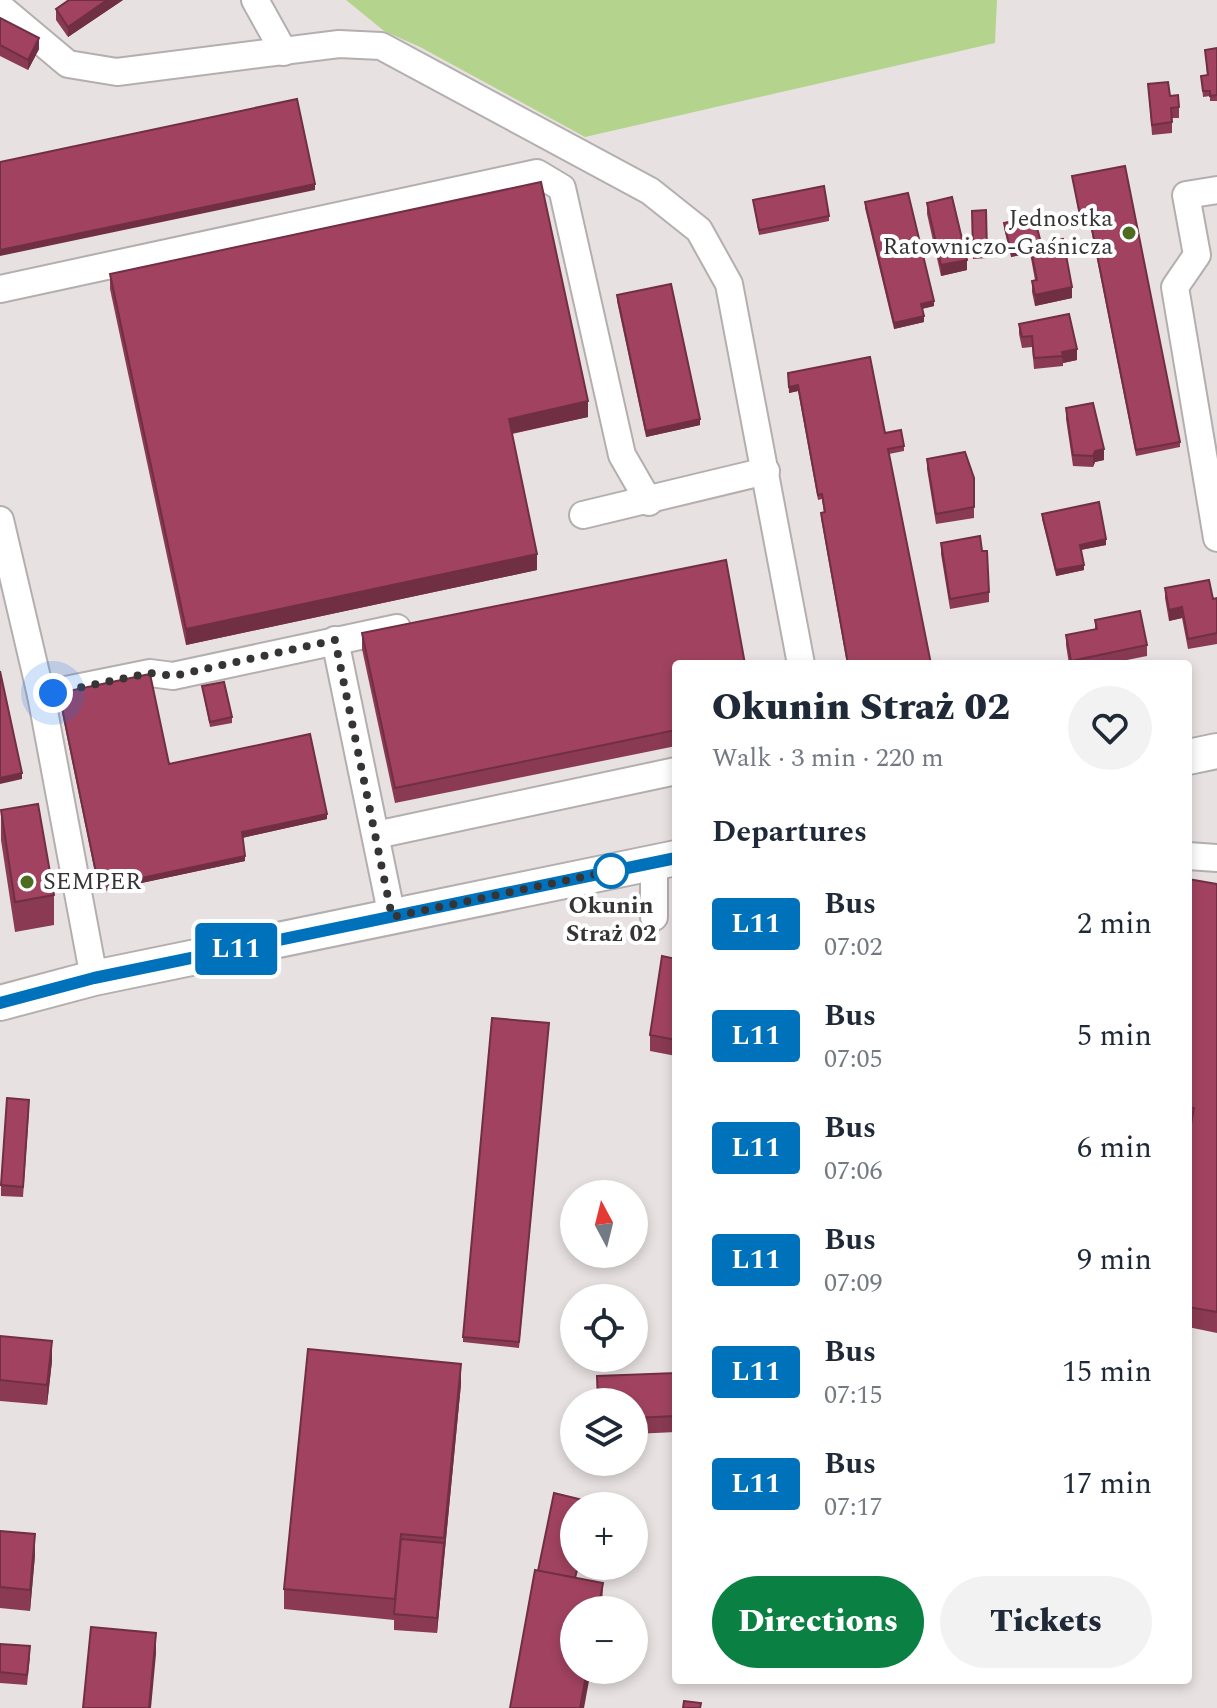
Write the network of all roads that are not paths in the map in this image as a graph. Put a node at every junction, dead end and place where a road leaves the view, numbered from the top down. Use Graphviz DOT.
graph roads {
  1 [pos="255,0"];
  2 [pos="0,7"];
  3 [pos="284,52"];
  4 [pos="1217,190"];
  5 [pos="1207,253"];
  6 [pos="0,289"];
  7 [pos="766,471"];
  8 [pos="649,502"];
  9 [pos="583,515"];
  10 [pos="0,520"];
  11 [pos="1217,538"];
  12 [pos="423,623"];
  13 [pos="335,640"];
  14 [pos="800,660"];
  15 [pos="41,695"];
  16 [pos="1217,751"];
  17 [pos="1192,756"];
  18 [pos="672,772"];
  19 [pos="376,835"];
  20 [pos="1192,856"];
  21 [pos="1217,858"];
  22 [pos="665,861"];
  23 [pos="392,917"];
  24 [pos="654,917"];
  25 [pos="94,978"];
  26 [pos="0,1003"];
  1 -- 3 [label="street"];
  2 -- 3 [label="street"];
  3 -- 7 [label="street"];
  4 -- 5 [label="street"];
  5 -- 11 [label="street"];
  6 -- 8 [label="street"];
  7 -- 8 [label="street"];
  7 -- 14 [label="street"];
  8 -- 9 [label="street"];
  10 -- 15 [label="street"];
  12 -- 13 [label="street"];
  13 -- 15 [label="street"];
  13 -- 19 [label="street"];
  15 -- 25 [label="street"];
  16 -- 17 [label="main road"];
  18 -- 19 [label="street"];
  19 -- 23 [label="street"];
  20 -- 21 [label="street"];
  22 -- 23 [label="main road"];
  22 -- 24 [label="street"];
  23 -- 25 [label="main road"];
  25 -- 26 [label="main road"];
}
